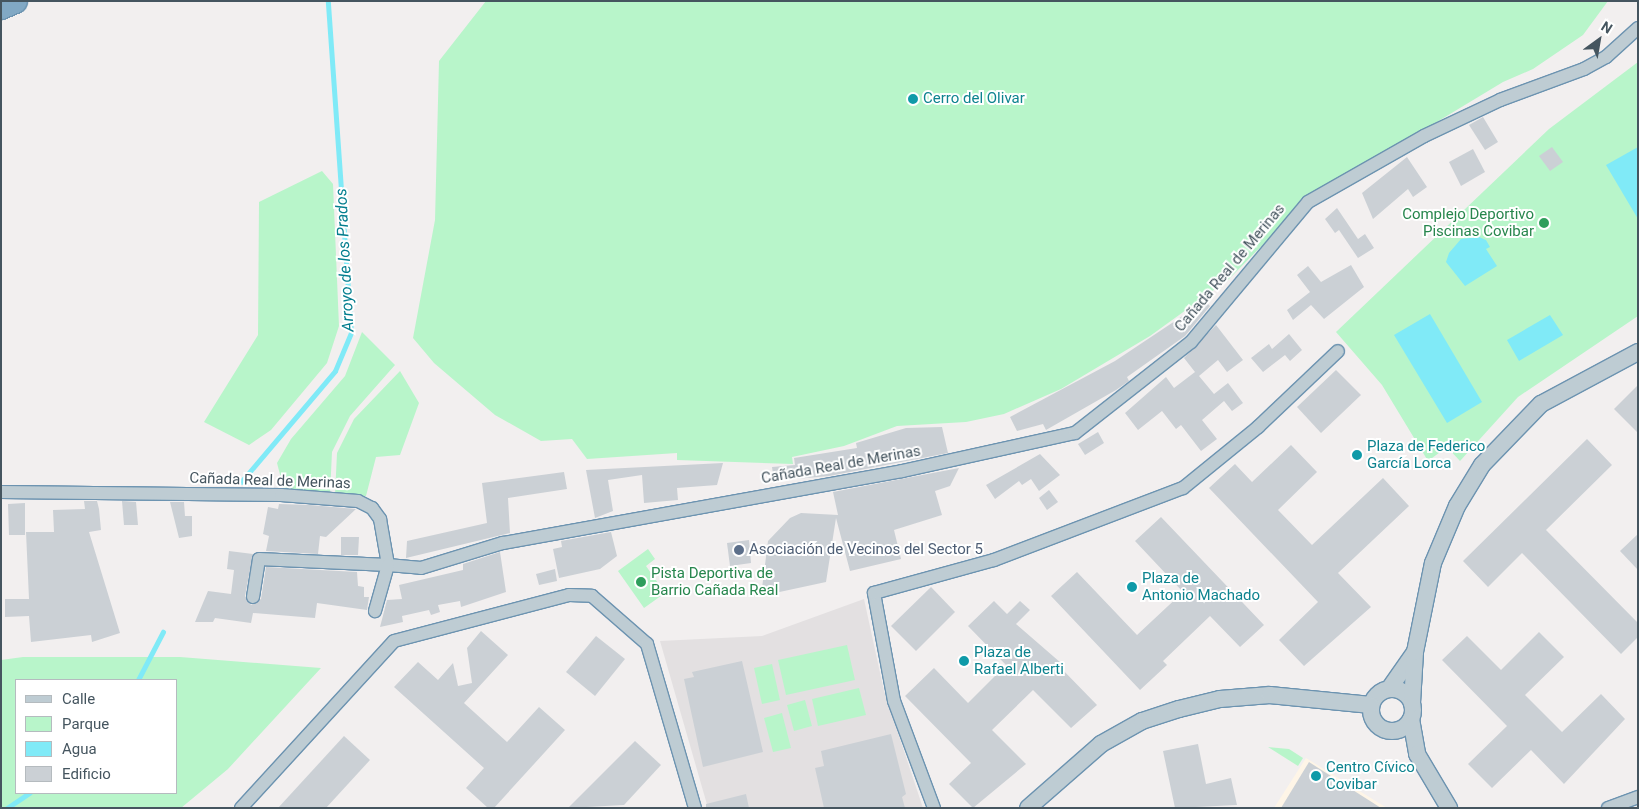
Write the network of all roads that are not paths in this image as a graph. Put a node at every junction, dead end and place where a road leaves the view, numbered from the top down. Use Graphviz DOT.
graph roads {
  1 [pos="15,1"];
  2 [pos="1,7"];
  3 [pos="1638,28"];
  4 [pos="1338,351"];
  5 [pos="1638,352"];
  6 [pos="1,492"];
  7 [pos="388,565"];
  8 [pos="253,597"];
  9 [pos="375,611"];
  10 [pos="1415,652"];
  11 [pos="1389,689"];
  12 [pos="1371,705"];
  13 [pos="1412,711"];
  14 [pos="1387,731"];
  15 [pos="1417,754"];
  16 [pos="1638,797"];
  17 [pos="1448,806"];
  18 [pos="241,808"];
  19 [pos="695,808"];
  20 [pos="934,808"];
  21 [pos="1028,808"];
  22 [pos="1608,808"];
  1 -- 2 [label="highway"];
  3 -- 7 [label="street, Cañada Real de Merinas"];
  4 -- 20 [label="street"];
  5 -- 10 [label="street"];
  6 -- 7 [label="street, Cañada Real de Merinas"];
  7 -- 8 [label="street"];
  7 -- 9 [label="street"];
  10 -- 11 [label="street"];
  10 -- 13 [label="street"];
  11 -- 12 [label="street"];
  11 -- 13 [label="street"];
  12 -- 14 [label="street"];
  12 -- 21 [label="street"];
  13 -- 14 [label="street"];
  13 -- 15 [label="street"];
  14 -- 15 [label="street"];
  15 -- 17 [label="street"];
  16 -- 22 [label="street"];
  18 -- 19 [label="street"];
}
